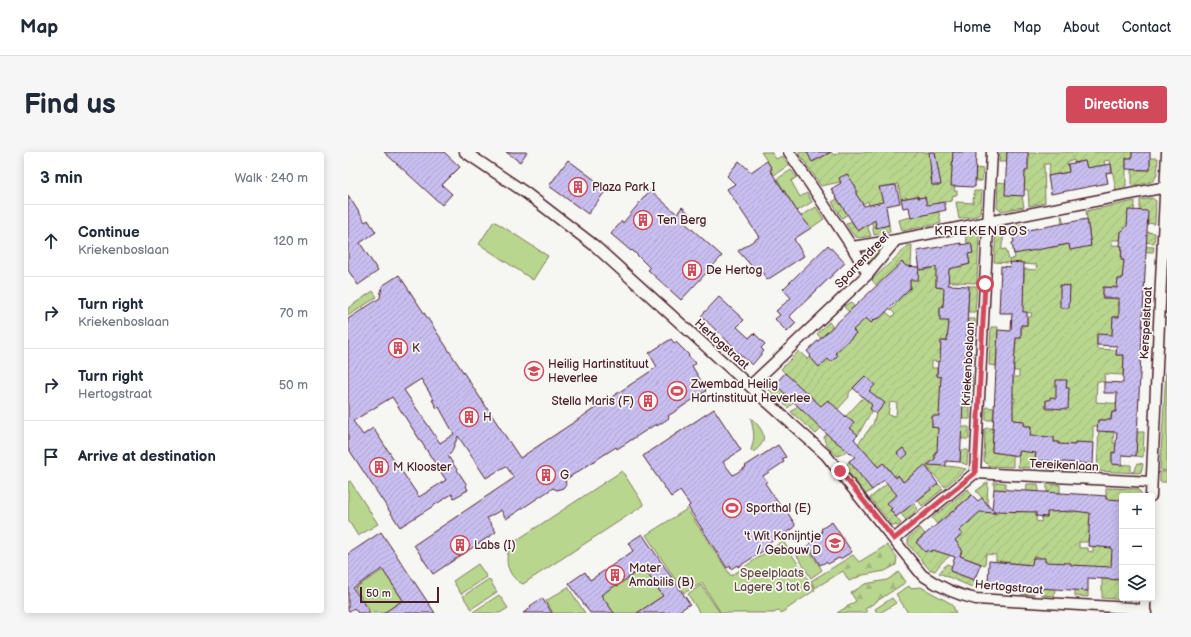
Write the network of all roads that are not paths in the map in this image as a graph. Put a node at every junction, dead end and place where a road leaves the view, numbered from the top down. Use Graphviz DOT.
graph roads {
  1 [pos="465,152"];
  2 [pos="789,152"];
  3 [pos="992,152"];
  4 [pos="1166,152"];
  5 [pos="1166,188"];
  6 [pos="989,222"];
  7 [pos="896,240"];
  8 [pos="852,247"];
  9 [pos="868,274"];
  10 [pos="750,386"];
  11 [pos="975,473"];
  12 [pos="1151,482"];
  13 [pos="1150,493"];
  14 [pos="894,539"];
  15 [pos="1145,601"];
  16 [pos="1145,612"];
  1 -- 10 [label="street, Hertogstraat"];
  2 -- 8 [label="street"];
  3 -- 6 [label="street, Kriekenboslaan"];
  4 -- 5 [label="street, Kerspelstraat"];
  5 -- 6 [label="street, Sparrendreef"];
  5 -- 12 [label="street, Kerspelstraat"];
  6 -- 7 [label="street, Sparrendreef"];
  6 -- 11 [label="street, Kriekenboslaan"];
  7 -- 8 [label="street"];
  7 -- 9 [label="street, Sparrendreef"];
  8 -- 9 [label="street"];
  9 -- 10 [label="street, Sparrendreef"];
  10 -- 14 [label="street, Hertogstraat"];
  11 -- 12 [label="street, Tereikenlaan"];
  11 -- 14 [label="street"];
  12 -- 13 [label="street, Kerspelstraat"];
  14 -- 16 [label="street, Hertogstraat"];
  15 -- 16 [label="street"];
}
